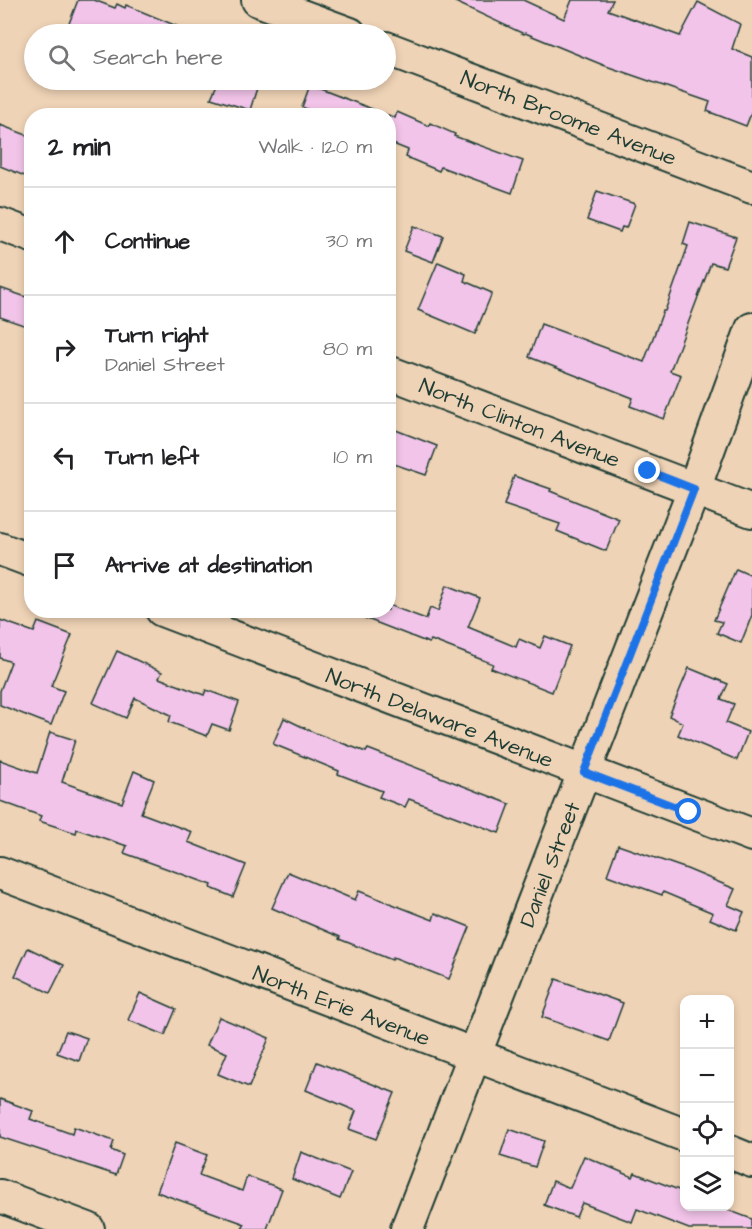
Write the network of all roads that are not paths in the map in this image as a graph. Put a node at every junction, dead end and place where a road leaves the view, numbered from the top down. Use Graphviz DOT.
graph roads {
  1 [pos="258,0"];
  2 [pos="323,24"];
  3 [pos="396,52"];
  4 [pos="752,187"];
  5 [pos="0,224"];
  6 [pos="24,233"];
  7 [pos="752,329"];
  8 [pos="396,375"];
  9 [pos="694,489"];
  10 [pos="752,511"];
  11 [pos="0,549"];
  12 [pos="24,558"];
  13 [pos="183,618"];
  14 [pos="584,772"];
  15 [pos="752,836"];
  16 [pos="0,873"];
  17 [pos="476,1056"];
  18 [pos="680,1133"];
  19 [pos="734,1154"];
  20 [pos="752,1161"];
  21 [pos="0,1196"];
  22 [pos="88,1229"];
  23 [pos="407,1229"];
  1 -- 2 [label="street"];
  3 -- 4 [label="street, North Broome Avenue"];
  5 -- 6 [label="street"];
  7 -- 9 [label="street, Daniel Street"];
  8 -- 9 [label="street, North Clinton Avenue"];
  9 -- 10 [label="street, North Clinton Avenue"];
  9 -- 14 [label="street, Daniel Street"];
  11 -- 12 [label="street"];
  13 -- 14 [label="street, North Delaware Avenue"];
  14 -- 15 [label="street, North Delaware Avenue"];
  14 -- 17 [label="street, Daniel Street"];
  16 -- 17 [label="street, North Erie Avenue"];
  17 -- 18 [label="street, North Erie Avenue"];
  17 -- 23 [label="street, Daniel Street"];
  19 -- 20 [label="street"];
  21 -- 22 [label="street"];
}
